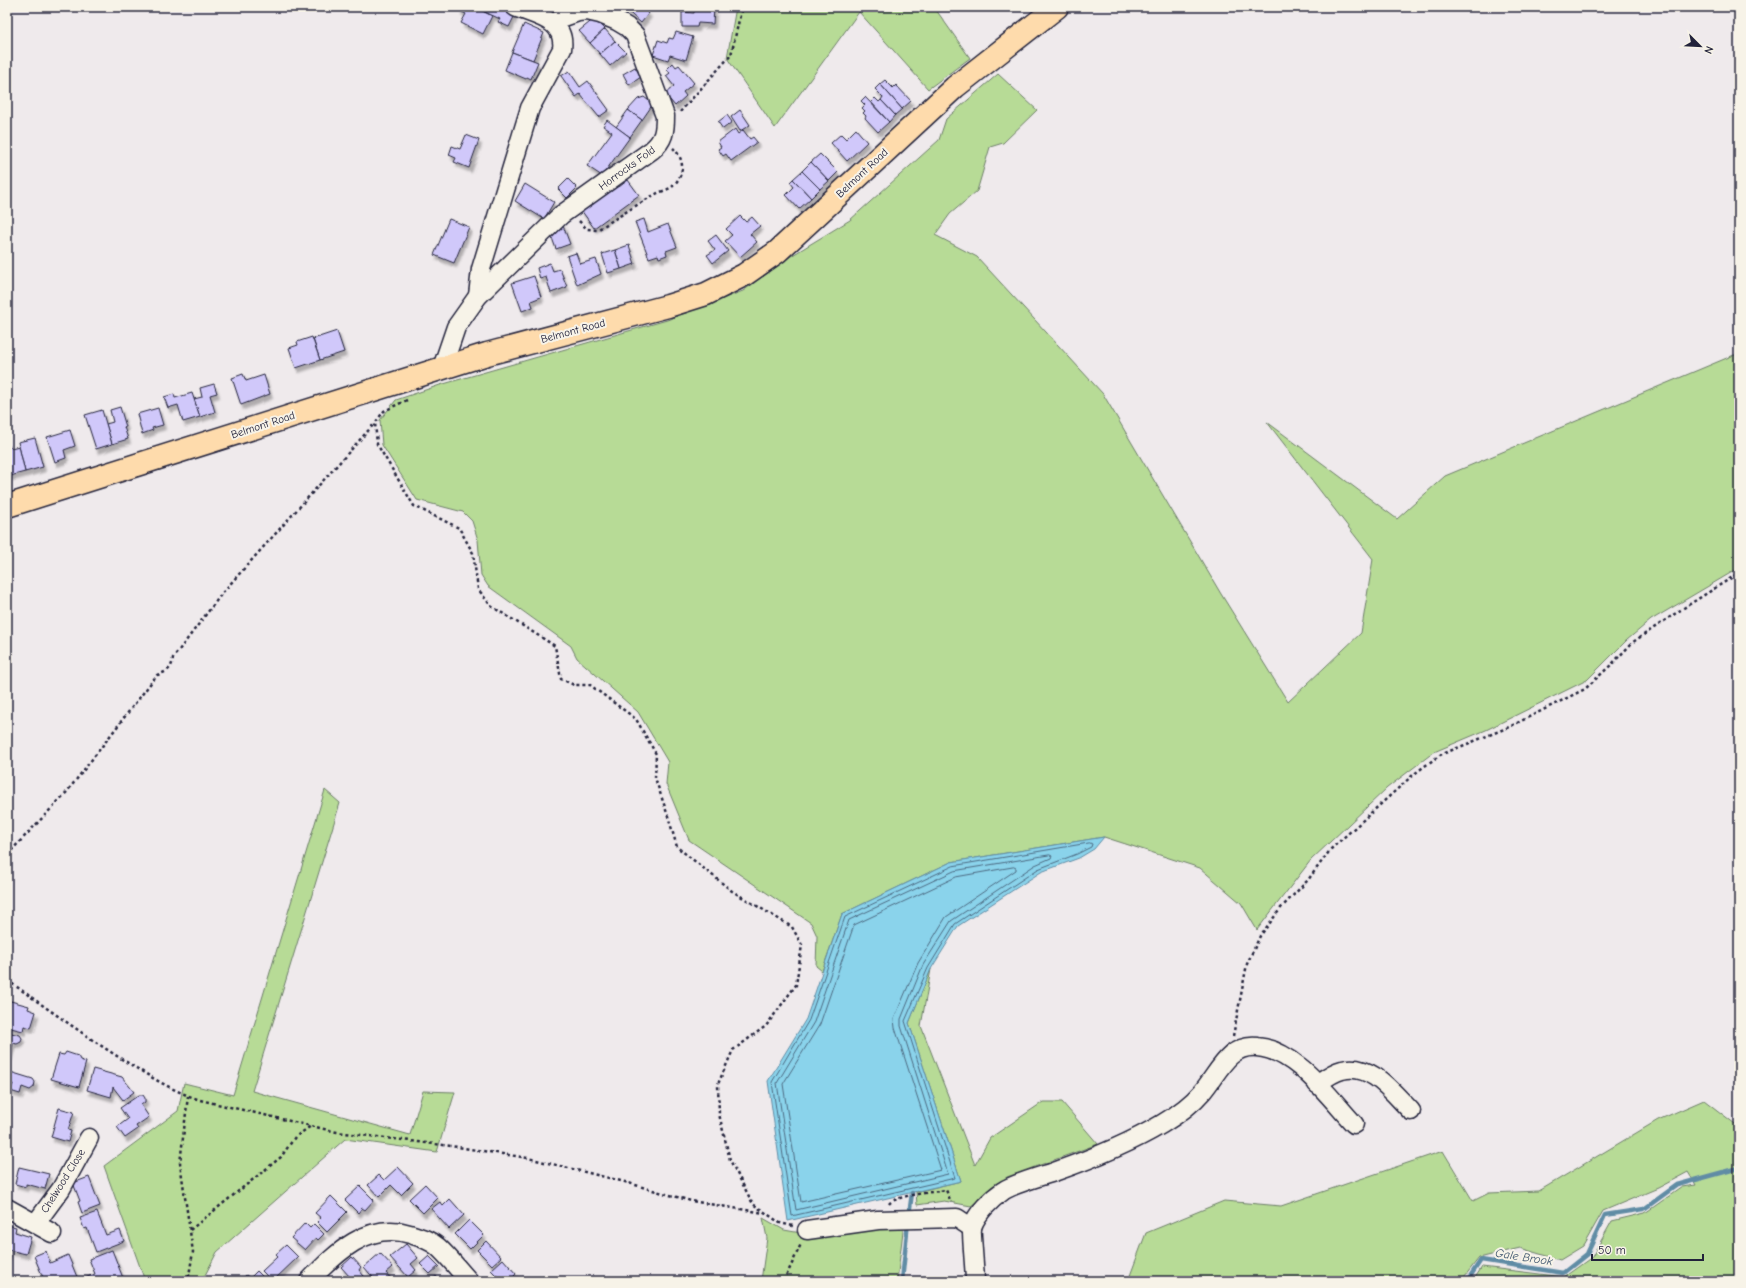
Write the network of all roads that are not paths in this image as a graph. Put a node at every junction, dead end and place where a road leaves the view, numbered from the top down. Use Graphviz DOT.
graph roads {
  1 [pos="515,7"];
  2 [pos="1058,7"];
  3 [pos="555,24"];
  4 [pos="478,296"];
  5 [pos="442,368"];
  6 [pos="7,506"];
  7 [pos="1317,1084"];
  8 [pos="1412,1110"];
  9 [pos="1354,1124"];
  10 [pos="93,1136"];
  11 [pos="7,1208"];
  12 [pos="36,1223"];
  13 [pos="972,1228"];
  14 [pos="807,1230"];
  15 [pos="52,1233"];
  16 [pos="311,1280"];
  17 [pos="469,1281"];
  18 [pos="975,1281"];
  1 -- 3 [label="street"];
  2 -- 5 [label="main road, Belmont Road"];
  3 -- 4 [label="street, Horrocks Fold"];
  3 -- 4 [label="street, Horrocks Fold"];
  4 -- 5 [label="street, Horrocks Fold"];
  5 -- 6 [label="main road, Belmont Road"];
  7 -- 8 [label="street"];
  7 -- 9 [label="street"];
  7 -- 13 [label="street"];
  10 -- 12 [label="street, Chelwood Close"];
  11 -- 12 [label="street, Chelwood Close"];
  12 -- 15 [label="street, Chelwood Close"];
  13 -- 14 [label="street"];
  13 -- 18 [label="street"];
  16 -- 17 [label="street"];
}
